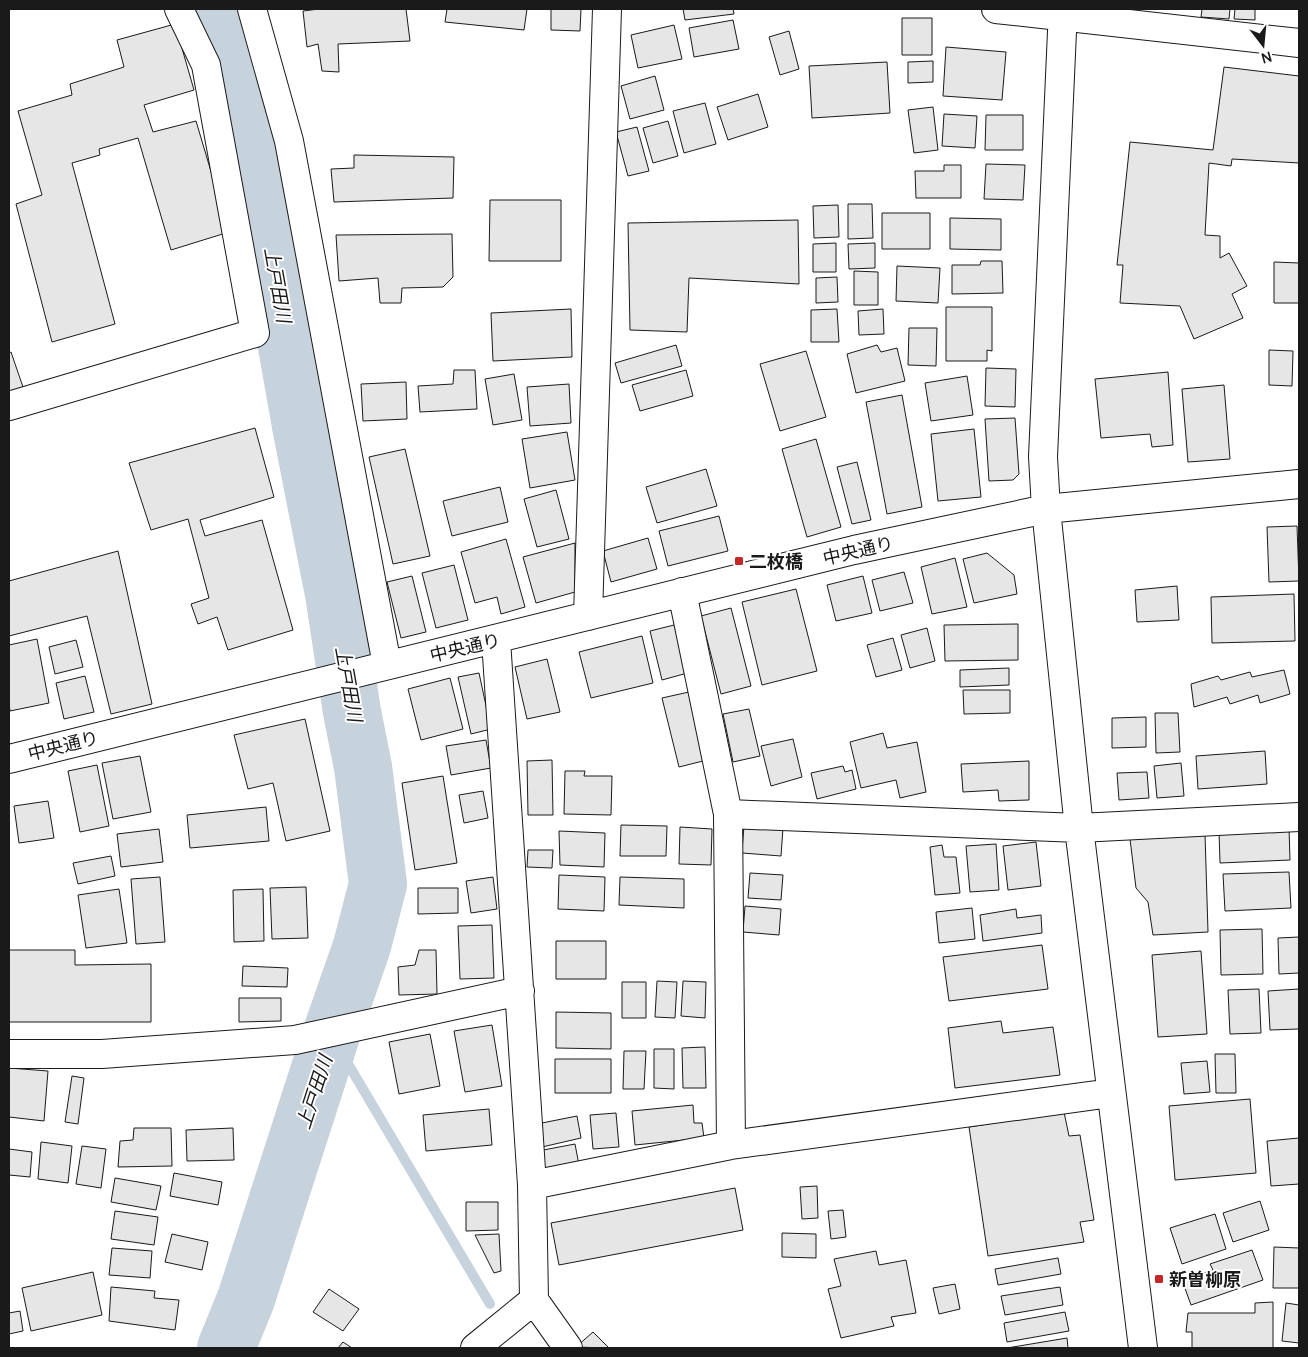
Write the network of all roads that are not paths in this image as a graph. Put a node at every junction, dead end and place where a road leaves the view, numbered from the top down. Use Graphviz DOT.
graph roads {
  1 [pos="179,9"];
  2 [pos="252,9"];
  3 [pos="607,9"];
  4 [pos="996,9"];
  5 [pos="1063,13"];
  6 [pos="1299,43"];
  7 [pos="9,406"];
  8 [pos="1299,484"];
  9 [pos="1046,509"];
  10 [pos="682,592"];
  11 [pos="588,616"];
  12 [pos="496,640"];
  13 [pos="376,668"];
  14 [pos="9,759"];
  15 [pos="728,814"];
  16 [pos="1299,817"];
  17 [pos="1079,828"];
  18 [pos="520,991"];
  19 [pos="9,1054"];
  20 [pos="1111,1093"];
  21 [pos="731,1145"];
  22 [pos="532,1185"];
  23 [pos="534,1300"];
  24 [pos="492,1343"];
  25 [pos="568,1348"];
  26 [pos="1143,1348"];
  1 -- 7 [label="street"];
  2 -- 13 [label="street"];
  3 -- 11 [label="street"];
  4 -- 5 [label="street"];
  5 -- 6 [label="street"];
  5 -- 9 [label="street"];
  8 -- 9 [label="street, 中央通り"];
  9 -- 10 [label="street, 中央通り"];
  9 -- 17 [label="street"];
  10 -- 11 [label="street, 中央通り"];
  10 -- 15 [label="street"];
  11 -- 12 [label="street, 中央通り"];
  12 -- 13 [label="street, 中央通り"];
  12 -- 18 [label="street"];
  13 -- 14 [label="street, 中央通り"];
  15 -- 17 [label="street"];
  15 -- 21 [label="street"];
  16 -- 17 [label="street"];
  17 -- 20 [label="street"];
  18 -- 19 [label="street"];
  18 -- 22 [label="street"];
  20 -- 21 [label="street"];
  20 -- 26 [label="street"];
  21 -- 22 [label="street"];
  22 -- 23 [label="street"];
  23 -- 24 [label="street"];
  23 -- 25 [label="street"];
}
